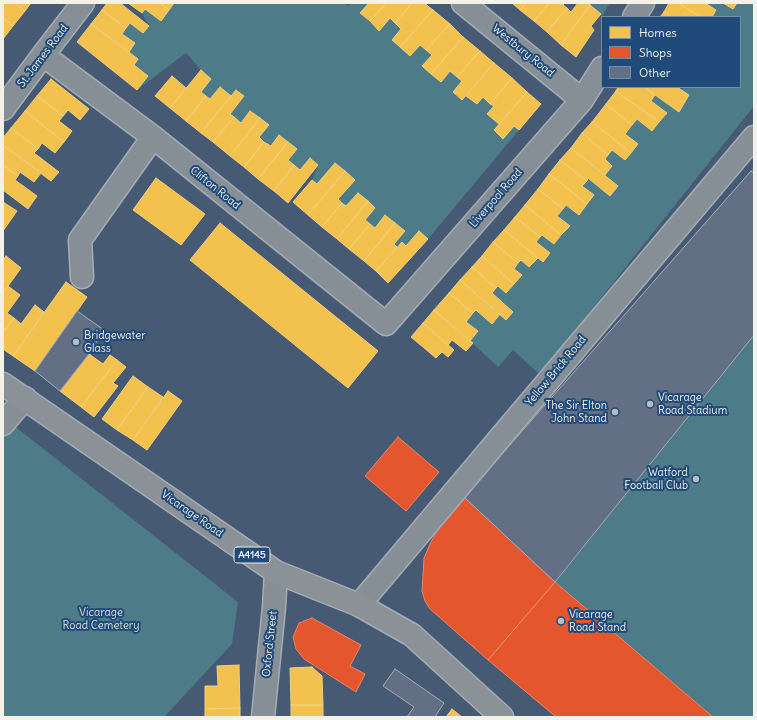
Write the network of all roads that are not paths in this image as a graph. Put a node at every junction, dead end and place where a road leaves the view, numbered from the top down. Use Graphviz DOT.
graph roads {
  1 [pos="83,3"];
  2 [pos="463,3"];
  3 [pos="643,3"];
  4 [pos="635,16"];
  5 [pos="43,55"];
  6 [pos="601,70"];
  7 [pos="582,100"];
  8 [pos="3,109"];
  9 [pos="152,137"];
  10 [pos="754,137"];
  11 [pos="82,277"];
  12 [pos="386,324"];
  13 [pos="3,384"];
  14 [pos="24,398"];
  15 [pos="3,424"];
  16 [pos="276,572"];
  17 [pos="359,604"];
  18 [pos="263,717"];
  19 [pos="502,717"];
  1 -- 5 [label="street, St. James Road"];
  2 -- 7 [label="street, Westbury Road"];
  3 -- 4 [label="street"];
  5 -- 8 [label="street, St. James Road"];
  5 -- 9 [label="street, Clifton Road"];
  6 -- 7 [label="street, Liverpool Road"];
  7 -- 12 [label="street, Liverpool Road"];
  9 -- 11 [label="street"];
  9 -- 12 [label="street, Clifton Road"];
  10 -- 17 [label="street, Yellow Brick Road"];
  13 -- 14 [label="main road, Vicarage Road / A4145"];
  14 -- 15 [label="street"];
  14 -- 16 [label="main road, Vicarage Road / A4145"];
  16 -- 17 [label="main road, Vicarage Road / A4145"];
  16 -- 18 [label="street, Oxford Street"];
  17 -- 19 [label="main road, Vicarage Road / A4145"];
}
